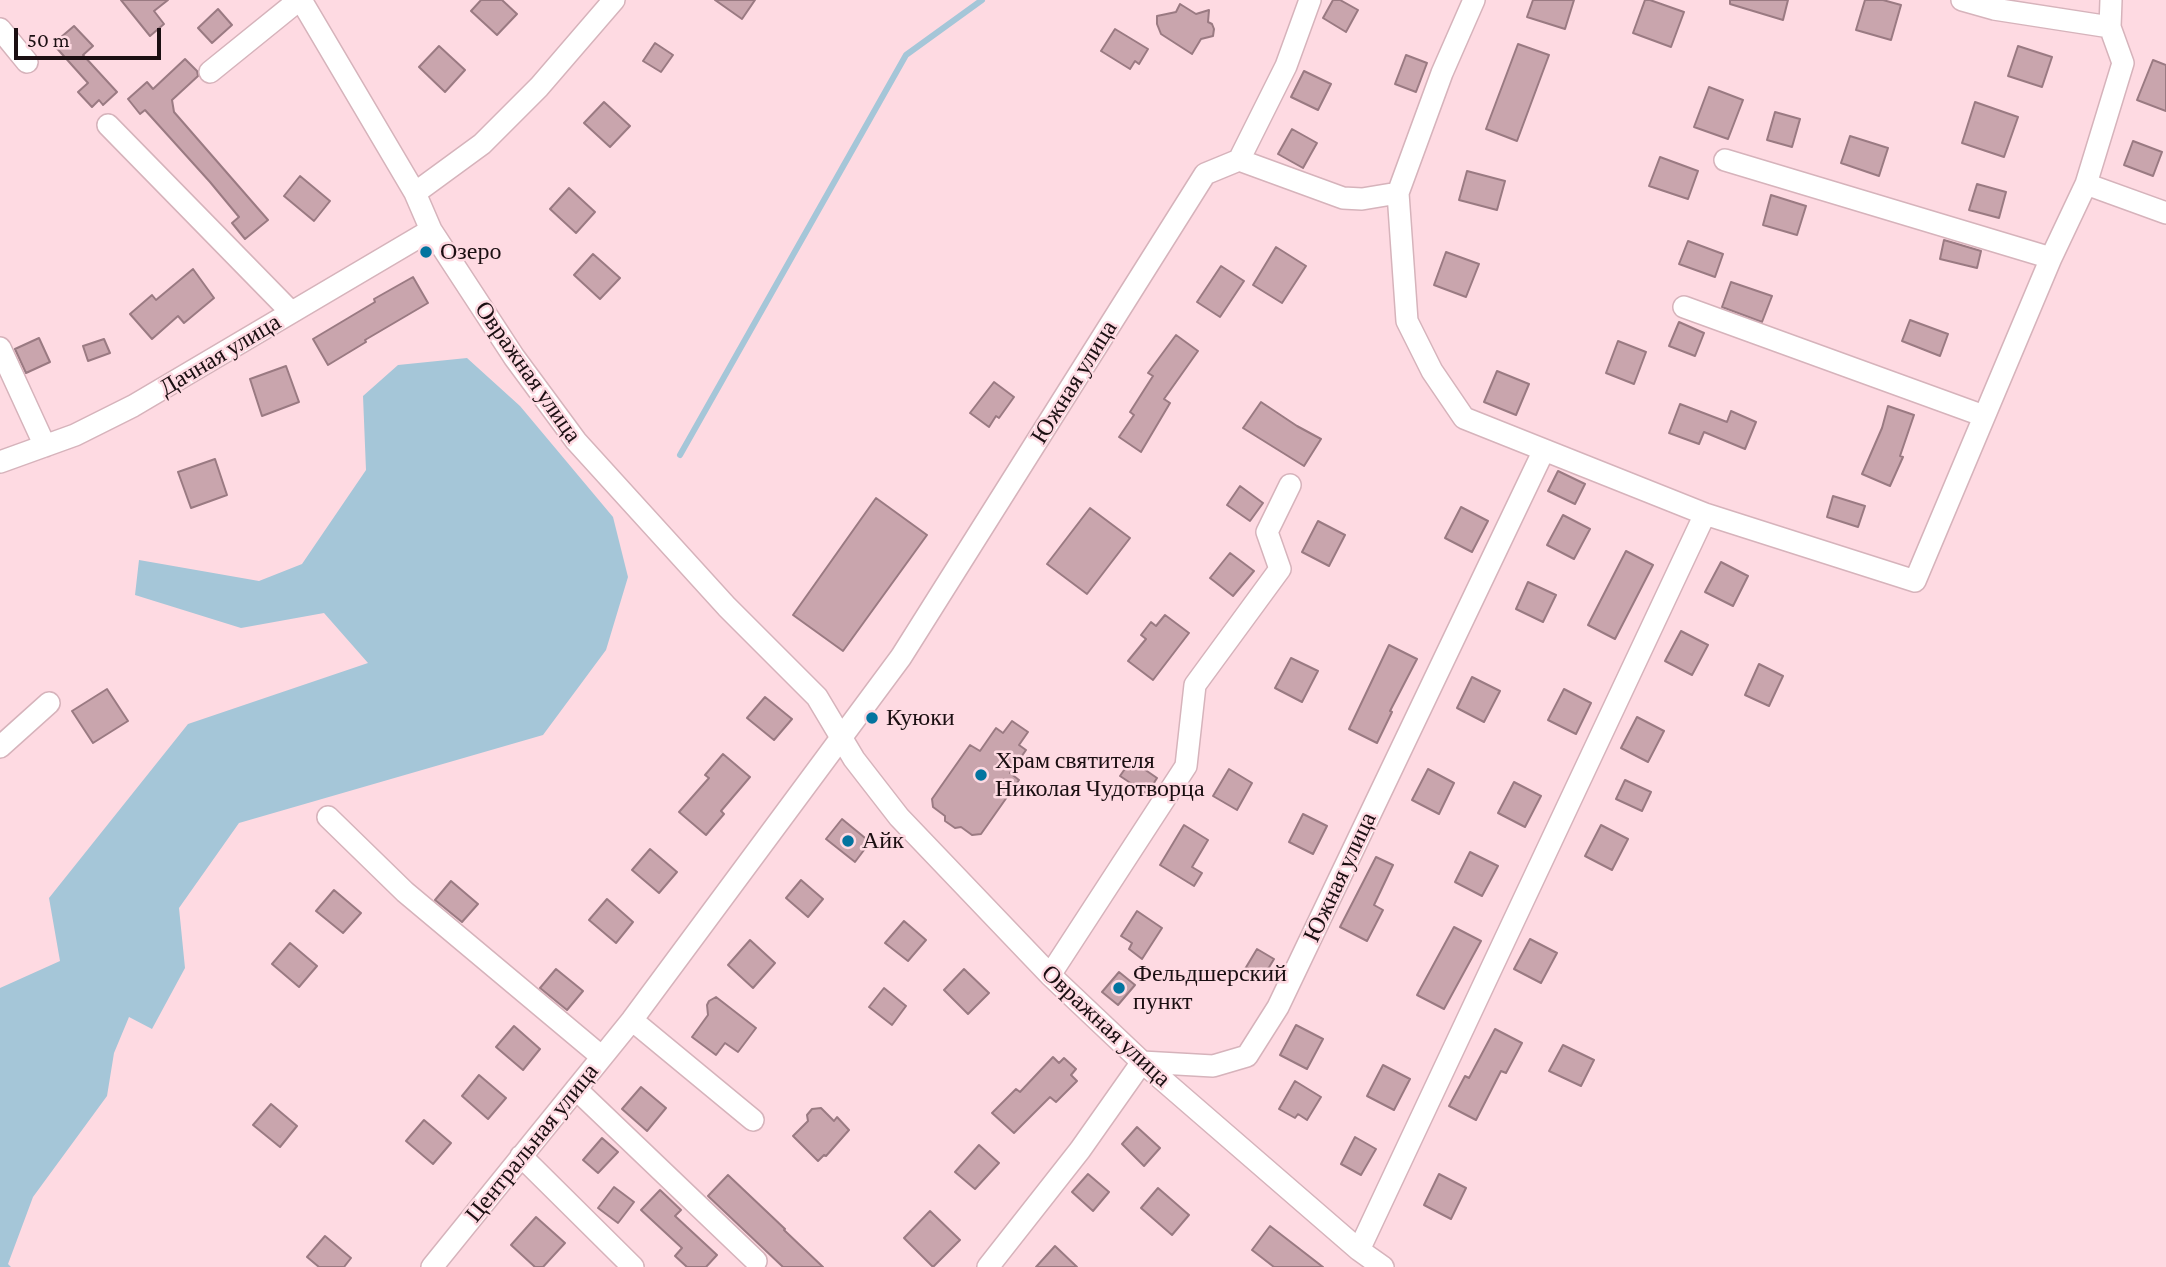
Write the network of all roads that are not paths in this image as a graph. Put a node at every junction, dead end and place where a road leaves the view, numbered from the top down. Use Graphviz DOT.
graph roads {
  1 [pos="300,0"];
  2 [pos="614,0"];
  3 [pos="1310,0"];
  4 [pos="1475,0"];
  5 [pos="1962,0"];
  6 [pos="2111,0"];
  7 [pos="2110,27"];
  8 [pos="0,29"];
  9 [pos="27,62"];
  10 [pos="210,72"];
  11 [pos="108,125"];
  12 [pos="1239,160"];
  13 [pos="1725,160"];
  14 [pos="2086,184"];
  15 [pos="415,193"];
  16 [pos="1398,193"];
  17 [pos="2166,213"];
  18 [pos="431,230"];
  19 [pos="2051,258"];
  20 [pos="1684,307"];
  21 [pos="291,312"];
  22 [pos="0,348"];
  23 [pos="1984,416"];
  24 [pos="45,446"];
  25 [pos="1544,450"];
  26 [pos="0,462"];
  27 [pos="1290,485"];
  28 [pos="1705,514"];
  29 [pos="49,703"];
  30 [pos="841,737"];
  31 [pos="0,747"];
  32 [pos="328,817"];
  33 [pos="1050,975"];
  34 [pos="632,1020"];
  35 [pos="602,1057"];
  36 [pos="1142,1062"];
  37 [pos="576,1089"];
  38 [pos="753,1120"];
  39 [pos="522,1156"];
  40 [pos="1359,1250"];
  41 [pos="756,1261"];
  42 [pos="994,1265"];
  43 [pos="432,1267"];
  44 [pos="633,1267"];
  45 [pos="1383,1267"];
  1 -- 10 [label="street"];
  1 -- 15 [label="street, Овражная улица"];
  2 -- 15 [label="street"];
  3 -- 12 [label="street"];
  4 -- 16 [label="street"];
  5 -- 7 [label="street"];
  6 -- 7 [label="street"];
  7 -- 14 [label="street"];
  8 -- 9 [label="street"];
  11 -- 21 [label="street"];
  12 -- 16 [label="street"];
  12 -- 30 [label="street, Южная улица"];
  13 -- 19 [label="street"];
  14 -- 17 [label="street"];
  14 -- 19 [label="street"];
  15 -- 18 [label="street, Овражная улица"];
  16 -- 25 [label="street"];
  18 -- 21 [label="street, Дачная улица"];
  18 -- 30 [label="street, Овражная улица"];
  19 -- 23 [label="street"];
  20 -- 23 [label="street"];
  21 -- 24 [label="street, Дачная улица"];
  22 -- 24 [label="street"];
  23 -- 28 [label="street"];
  24 -- 26 [label="street, Дачная улица"];
  25 -- 28 [label="street"];
  25 -- 36 [label="street, Южная улица"];
  27 -- 33 [label="street"];
  28 -- 40 [label="street"];
  29 -- 31 [label="street"];
  30 -- 33 [label="street, Овражная улица"];
  30 -- 34 [label="street, Центральная улица"];
  32 -- 35 [label="street"];
  33 -- 36 [label="street, Овражная улица"];
  34 -- 35 [label="street, Центральная улица"];
  34 -- 38 [label="street"];
  35 -- 37 [label="street, Центральная улица"];
  36 -- 40 [label="street, Овражная улица"];
  36 -- 42 [label="street"];
  37 -- 39 [label="street, Центральная улица"];
  37 -- 41 [label="street"];
  39 -- 43 [label="street, Центральная улица"];
  39 -- 44 [label="street"];
  40 -- 45 [label="street, Овражная улица"];
}
